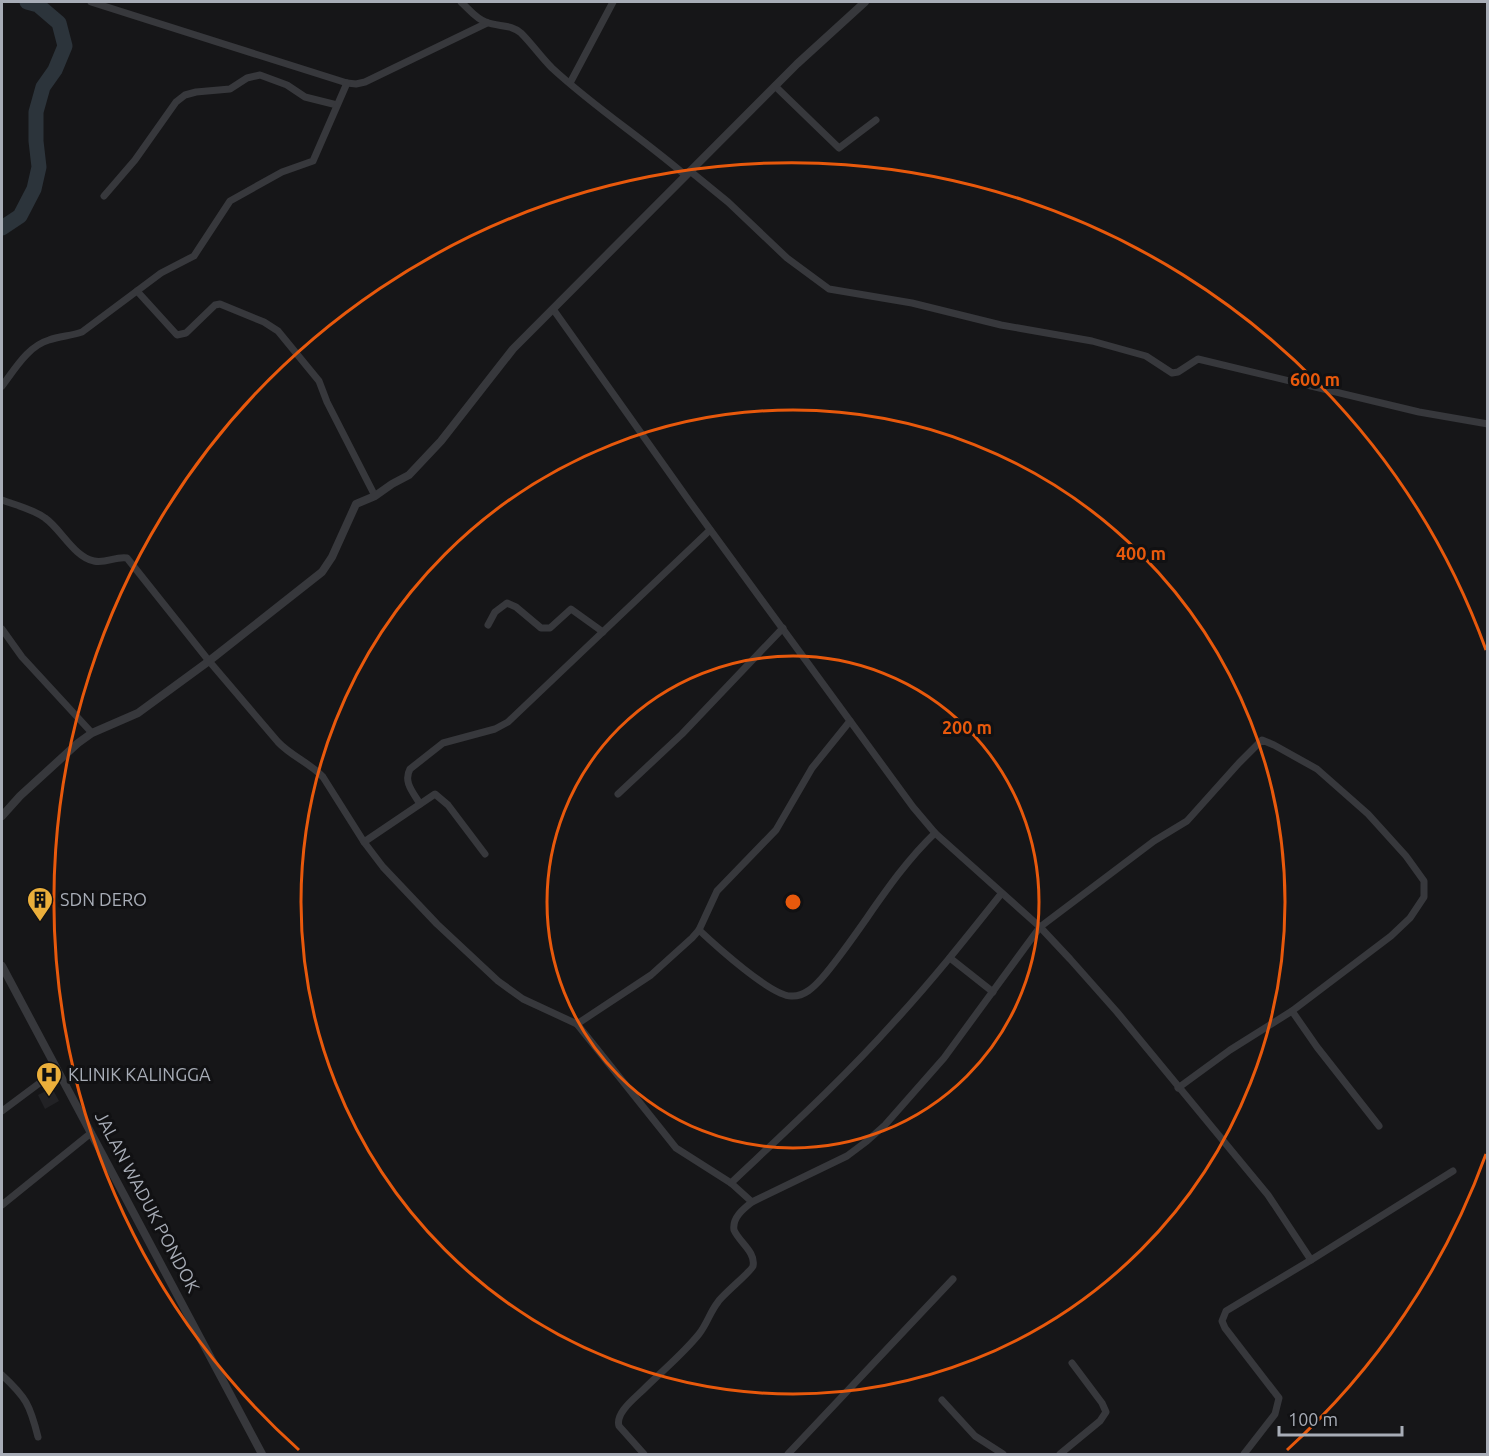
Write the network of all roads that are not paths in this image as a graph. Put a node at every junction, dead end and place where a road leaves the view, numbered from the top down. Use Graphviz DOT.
graph roads {
  1 [pos="91,2"];
  2 [pos="461,2"];
  3 [pos="613,2"];
  4 [pos="865,2"];
  5 [pos="487,22"];
  6 [pos="347,83"];
  7 [pos="570,83"];
  8 [pos="775,86"];
  9 [pos="337,105"];
  10 [pos="876,120"];
  11 [pos="687,173"];
  12 [pos="104,196"];
  13 [pos="137,291"];
  14 [pos="554,309"];
  15 [pos="2,386"];
  16 [pos="1488,424"];
  17 [pos="375,496"];
  18 [pos="2,500"];
  19 [pos="710,530"];
  20 [pos="488,625"];
  21 [pos="783,628"];
  22 [pos="2,629"];
  23 [pos="603,632"];
  24 [pos="209,661"];
  25 [pos="850,721"];
  26 [pos="92,733"];
  27 [pos="618,794"];
  28 [pos="420,804"];
  29 [pos="2,816"];
  30 [pos="935,833"];
  31 [pos="364,842"];
  32 [pos="485,854"];
  33 [pos="1001,894"];
  34 [pos="1040,927"];
  35 [pos="699,930"];
  36 [pos="950,958"];
  37 [pos="2,966"];
  38 [pos="993,992"];
  39 [pos="1292,1011"];
  40 [pos="577,1024"];
  41 [pos="57,1070"];
  42 [pos="1178,1088"];
  43 [pos="2,1111"];
  44 [pos="1379,1126"];
  45 [pos="92,1133"];
  46 [pos="1453,1171"];
  47 [pos="731,1183"];
  48 [pos="752,1202"];
  49 [pos="2,1205"];
  50 [pos="1311,1260"];
  51 [pos="953,1279"];
  52 [pos="1072,1363"];
  53 [pos="2,1375"];
  54 [pos="942,1400"];
  55 [pos="38,1437"];
  56 [pos="262,1455"];
  57 [pos="644,1455"];
  58 [pos="788,1455"];
  59 [pos="1003,1455"];
  60 [pos="1060,1455"];
  61 [pos="1244,1455"];
  1 -- 6 [label="street"];
  2 -- 5 [label="street"];
  3 -- 7 [label="street"];
  4 -- 8 [label="street"];
  5 -- 6 [label="street"];
  5 -- 7 [label="street"];
  6 -- 9 [label="street"];
  7 -- 11 [label="street"];
  8 -- 10 [label="street"];
  8 -- 11 [label="street"];
  9 -- 12 [label="street"];
  9 -- 13 [label="street"];
  11 -- 14 [label="street"];
  11 -- 16 [label="street"];
  13 -- 15 [label="street"];
  13 -- 17 [label="street"];
  14 -- 17 [label="street"];
  14 -- 19 [label="street"];
  17 -- 24 [label="street"];
  18 -- 24 [label="street"];
  19 -- 21 [label="street"];
  19 -- 23 [label="street"];
  20 -- 23 [label="street"];
  21 -- 25 [label="street"];
  21 -- 27 [label="street"];
  22 -- 26 [label="street"];
  23 -- 28 [label="street"];
  24 -- 26 [label="street"];
  24 -- 31 [label="street"];
  25 -- 30 [label="street"];
  25 -- 35 [label="street"];
  26 -- 29 [label="street"];
  28 -- 31 [label="street"];
  28 -- 32 [label="street"];
  30 -- 33 [label="street"];
  30 -- 35 [label="street"];
  31 -- 40 [label="street"];
  33 -- 34 [label="street"];
  33 -- 36 [label="street"];
  34 -- 38 [label="street"];
  34 -- 39 [label="street"];
  34 -- 42 [label="street"];
  35 -- 40 [label="street"];
  36 -- 38 [label="street"];
  36 -- 47 [label="street"];
  37 -- 41 [label="street, JALAN WADUK PONDOK"];
  38 -- 48 [label="street"];
  39 -- 42 [label="street"];
  39 -- 44 [label="street"];
  40 -- 47 [label="street"];
  41 -- 43 [label="street"];
  41 -- 45 [label="street, JALAN WADUK PONDOK"];
  42 -- 50 [label="street"];
  45 -- 49 [label="street"];
  45 -- 56 [label="street, JALAN WADUK PONDOK"];
  46 -- 50 [label="street"];
  47 -- 48 [label="street"];
  48 -- 57 [label="street"];
  50 -- 61 [label="street"];
  51 -- 58 [label="street"];
  52 -- 60 [label="street"];
  53 -- 55 [label="street"];
  54 -- 59 [label="street"];
}
